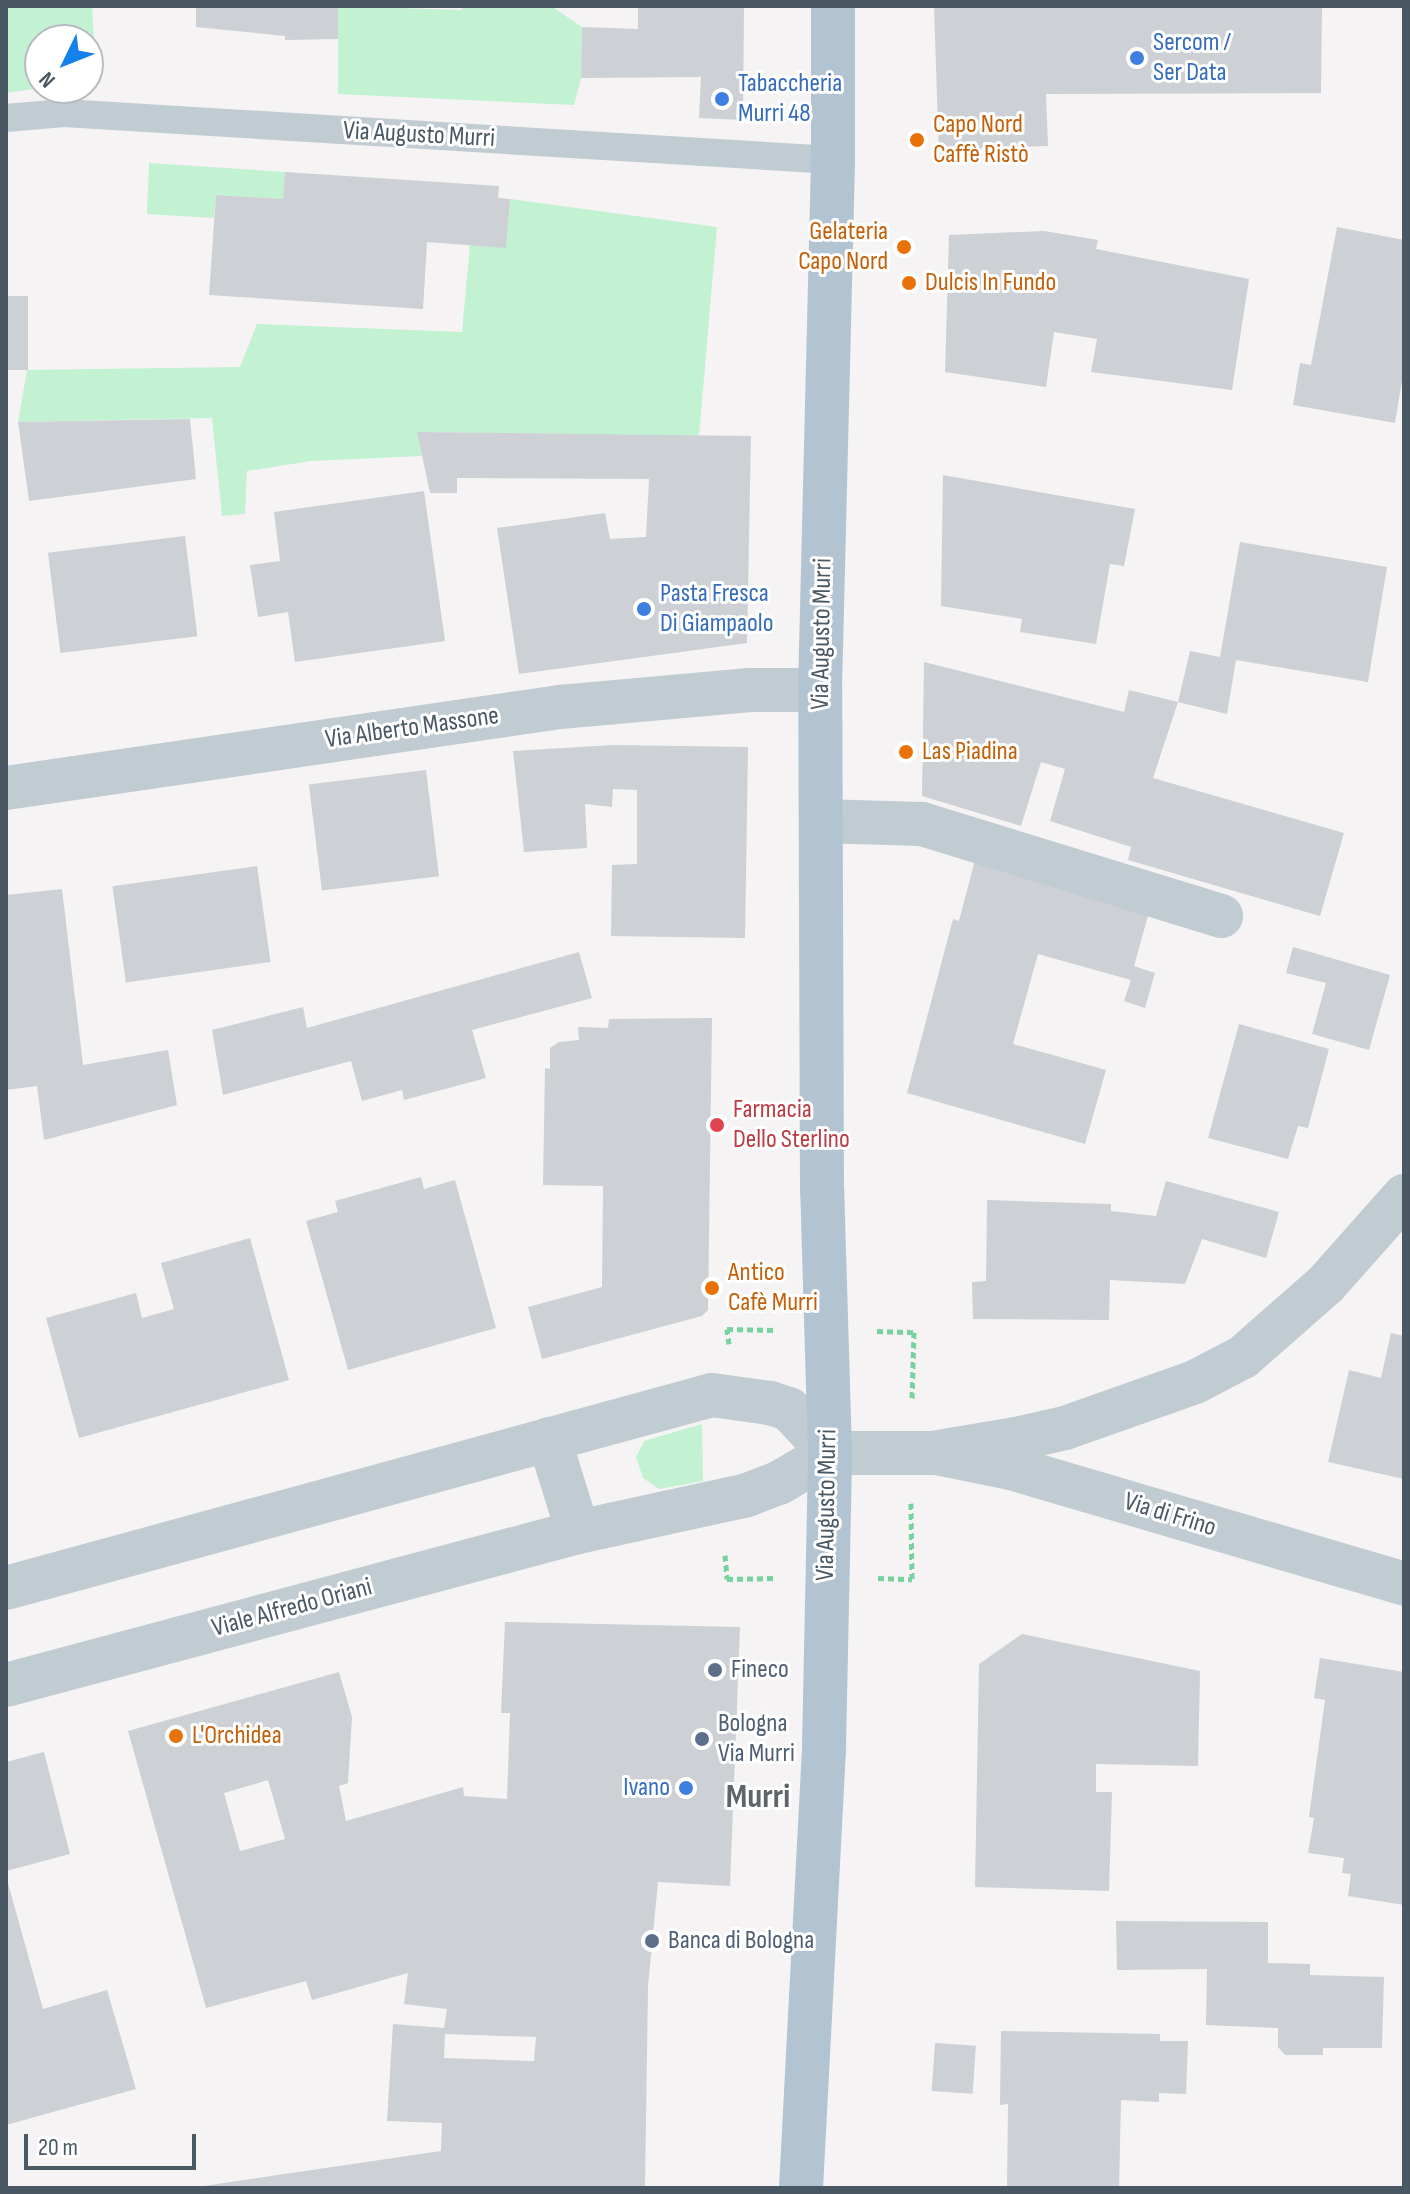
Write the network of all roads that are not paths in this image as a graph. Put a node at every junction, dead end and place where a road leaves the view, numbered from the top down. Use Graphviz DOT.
graph roads {
  1 [pos="833,6"];
  2 [pos="6,118"];
  3 [pos="833,160"];
  4 [pos="820,690"];
  5 [pos="6,788"];
  6 [pos="821,821"];
  7 [pos="1221,916"];
  8 [pos="1404,1196"];
  9 [pos="549,1439"];
  10 [pos="830,1453"];
  11 [pos="922,1453"];
  12 [pos="578,1532"];
  13 [pos="1404,1584"];
  14 [pos="6,1588"];
  15 [pos="6,1685"];
  16 [pos="801,2188"];
  1 -- 3 [label="main road, Via Augusto Murri"];
  2 -- 3 [label="lane, Via Augusto Murri"];
  3 -- 4 [label="main road, Via Augusto Murri"];
  4 -- 5 [label="street, Via Alberto Massone"];
  4 -- 6 [label="main road, Via Augusto Murri"];
  6 -- 7 [label="street"];
  6 -- 10 [label="main road, Via Augusto Murri"];
  8 -- 11 [label="street"];
  9 -- 10 [label="street"];
  9 -- 12 [label="street"];
  9 -- 14 [label="street"];
  10 -- 11 [label="street"];
  10 -- 12 [label="street, Viale Alfredo Oriani"];
  10 -- 16 [label="main road, Via Augusto Murri"];
  11 -- 13 [label="street, Via di Frino"];
  12 -- 15 [label="street, Viale Alfredo Oriani"];
}
